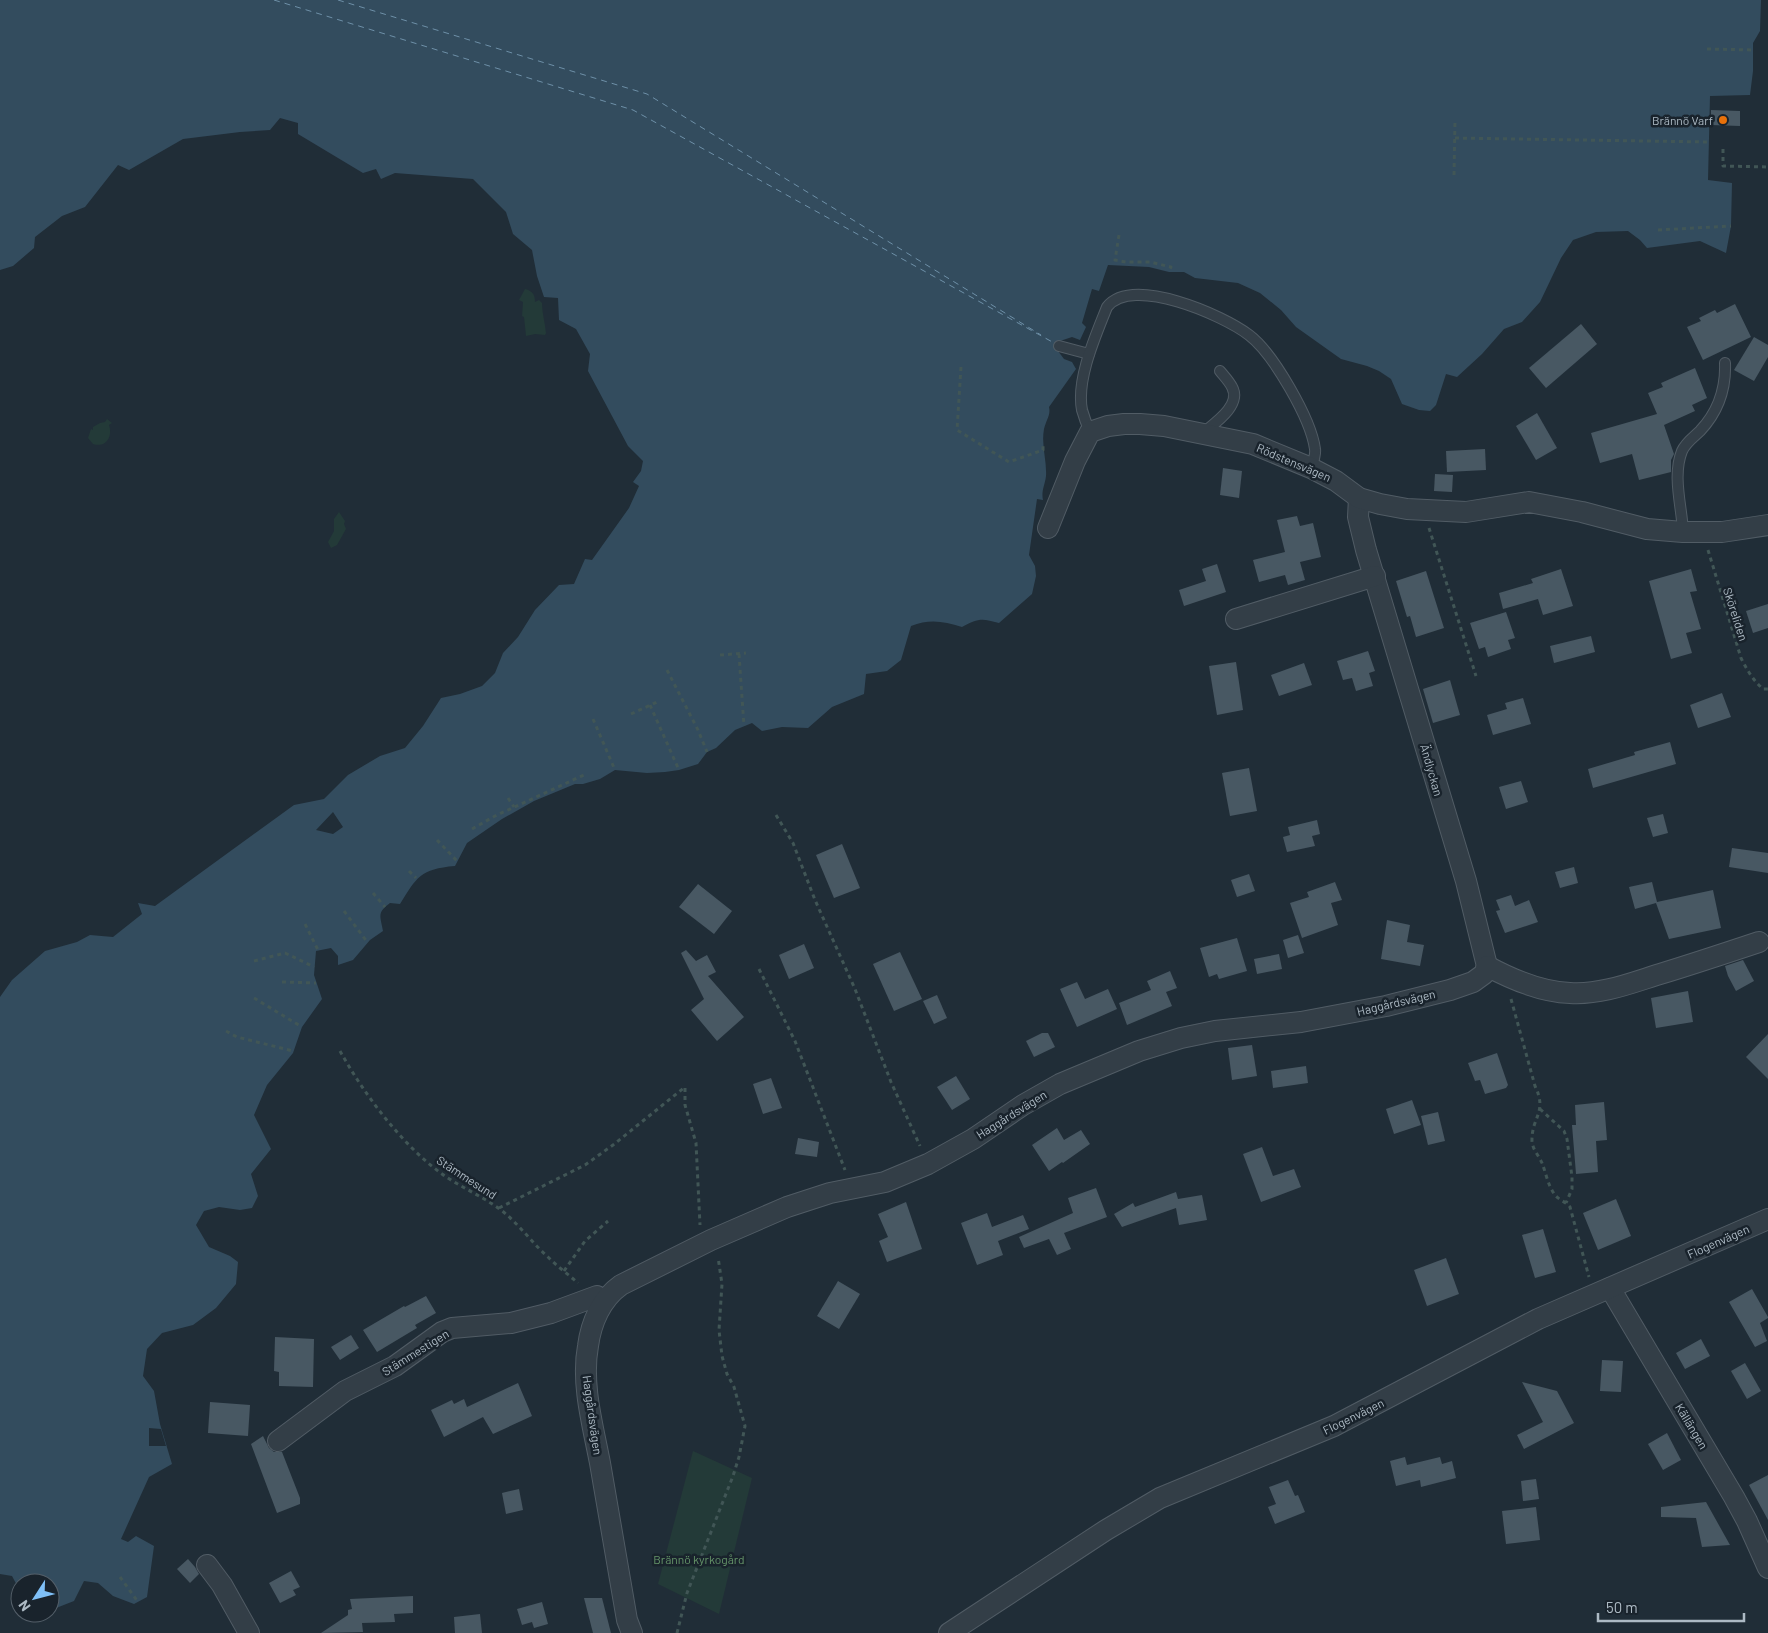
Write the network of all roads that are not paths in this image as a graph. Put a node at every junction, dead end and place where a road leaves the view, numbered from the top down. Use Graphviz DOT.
graph roads {
  1 [pos="1059,346"];
  2 [pos="1089,354"];
  3 [pos="1725,364"];
  4 [pos="1220,370"];
  5 [pos="1090,432"];
  6 [pos="1202,434"];
  7 [pos="1311,468"];
  8 [pos="1359,498"];
  9 [pos="1768,525"];
  10 [pos="1048,528"];
  11 [pos="1693,533"];
  12 [pos="1375,576"];
  13 [pos="1236,619"];
  14 [pos="1758,942"];
  15 [pos="1496,970"];
  16 [pos="1768,1219"];
  17 [pos="1602,1291"];
  18 [pos="597,1296"];
  19 [pos="278,1441"];
  20 [pos="208,1565"];
  21 [pos="1768,1568"];
  22 [pos="250,1633"];
  23 [pos="632,1633"];
  24 [pos="949,1633"];
  1 -- 2 [label="lane"];
  2 -- 5 [label="lane"];
  2 -- 7 [label="lane"];
  3 -- 11 [label="lane"];
  4 -- 6 [label="lane"];
  5 -- 6 [label="street, Rödstensvägen"];
  5 -- 10 [label="street"];
  6 -- 7 [label="street, Rödstensvägen"];
  7 -- 8 [label="street, Rödstensvägen"];
  8 -- 11 [label="street, Rödstensvägen"];
  8 -- 12 [label="street, Ändlyckan"];
  9 -- 11 [label="street, Rödstensvägen"];
  12 -- 13 [label="street"];
  12 -- 15 [label="street, Ändlyckan"];
  14 -- 15 [label="street"];
  15 -- 23 [label="street, Haggårdsvägen"];
  16 -- 17 [label="street, Flogenvägen"];
  17 -- 21 [label="street, Källängen"];
  17 -- 24 [label="street, Flogenvägen"];
  18 -- 19 [label="street, Stämmestigen"];
  20 -- 22 [label="street"];
}
